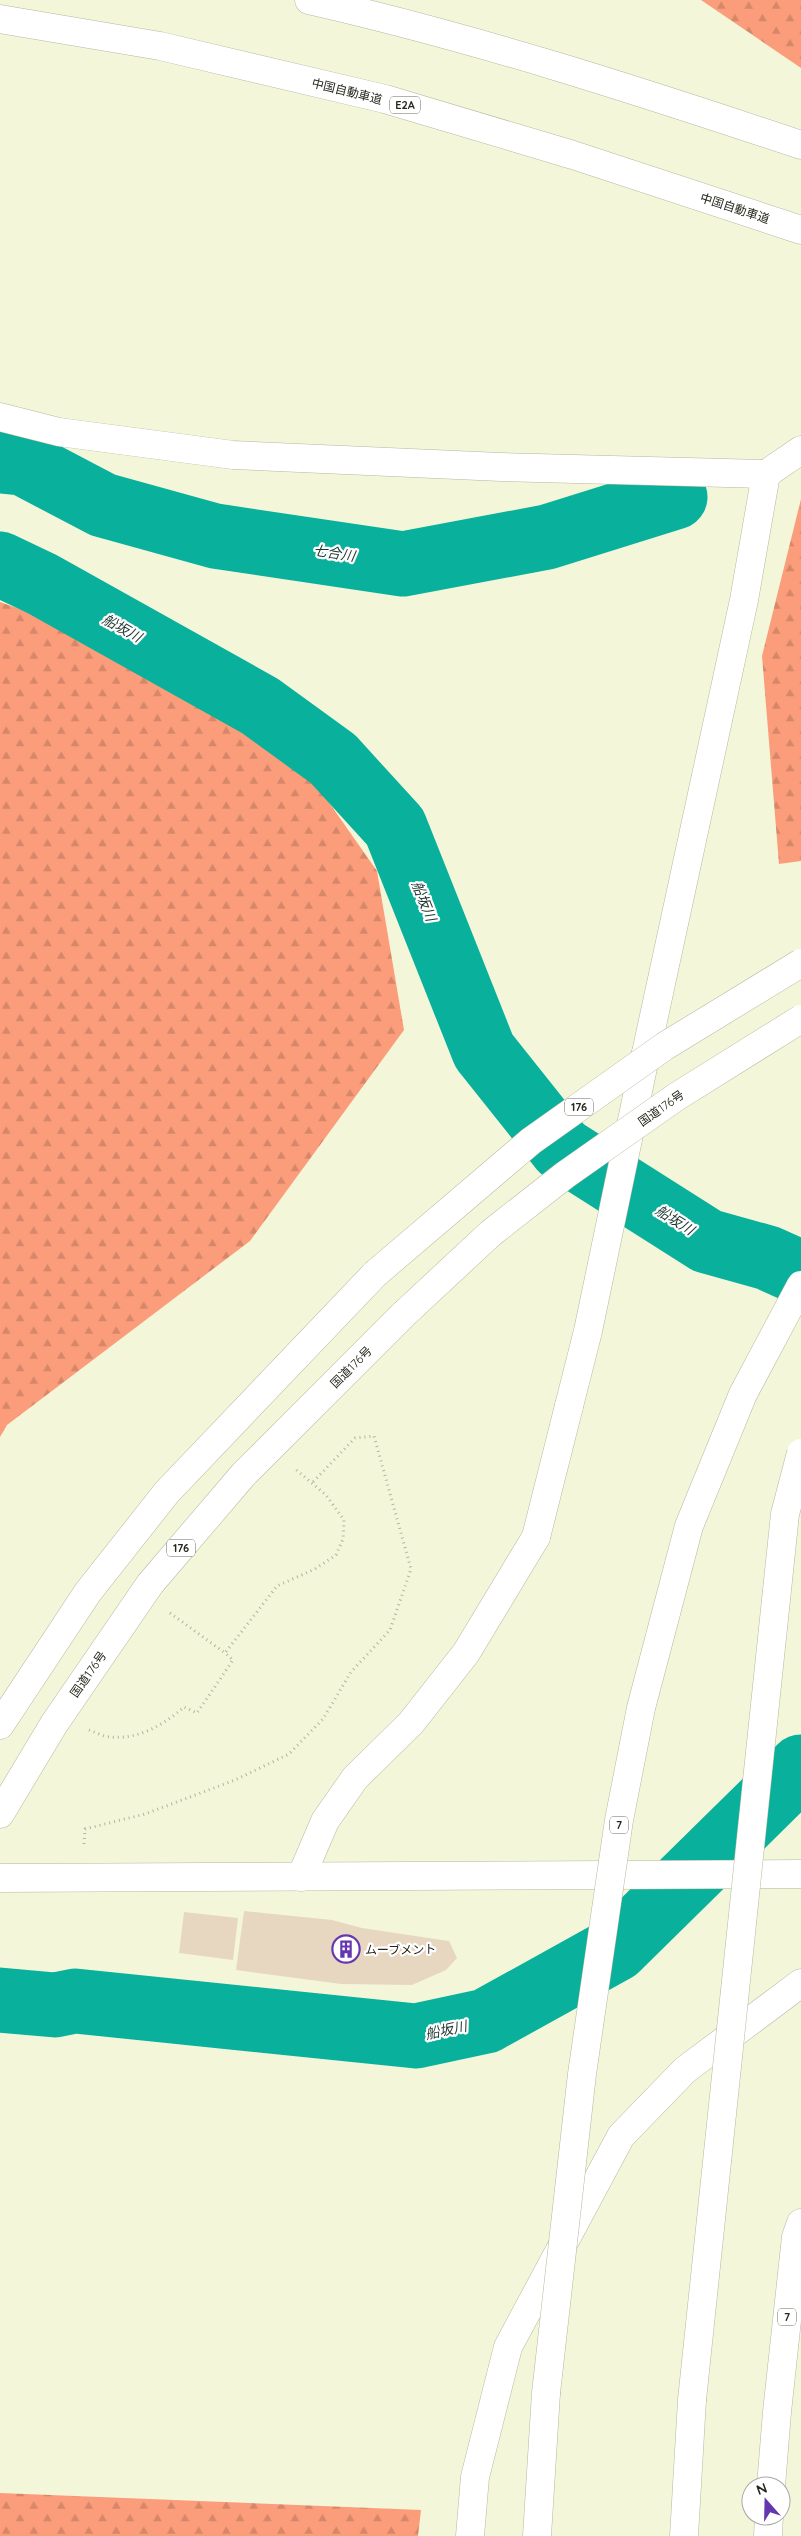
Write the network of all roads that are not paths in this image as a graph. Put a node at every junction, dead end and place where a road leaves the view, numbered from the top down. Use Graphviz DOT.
graph roads {
  1 [pos="309,0"];
  2 [pos="0,19"];
  3 [pos="801,145"];
  4 [pos="801,230"];
  5 [pos="0,417"];
  6 [pos="801,450"];
  7 [pos="766,474"];
  8 [pos="801,963"];
  9 [pos="801,1019"];
  10 [pos="801,1285"];
  11 [pos="801,1453"];
  12 [pos="0,1725"];
  13 [pos="0,1814"];
  14 [pos="801,1874"];
  15 [pos="301,1877"];
  16 [pos="0,1878"];
  17 [pos="801,1983"];
  18 [pos="801,2222"];
  19 [pos="772,2476"];
  20 [pos="470,2536"];
  21 [pos="537,2536"];
  22 [pos="684,2536"];
  1 -- 3 [label="main road"];
  2 -- 4 [label="main road, 中国自動車道 / E2A"];
  5 -- 7 [label="main road"];
  6 -- 7 [label="main road"];
  7 -- 15 [label="main road, bridge"];
  8 -- 12 [label="main road, 176, bridge"];
  9 -- 13 [label="main road, 国道176号 / 176, bridge"];
  10 -- 21 [label="main road, 7, bridge"];
  11 -- 22 [label="main road, bridge"];
  14 -- 15 [label="main road, bridge"];
  15 -- 16 [label="main road"];
  17 -- 20 [label="main road, bridge"];
  18 -- 19 [label="main road, 7"];
}
